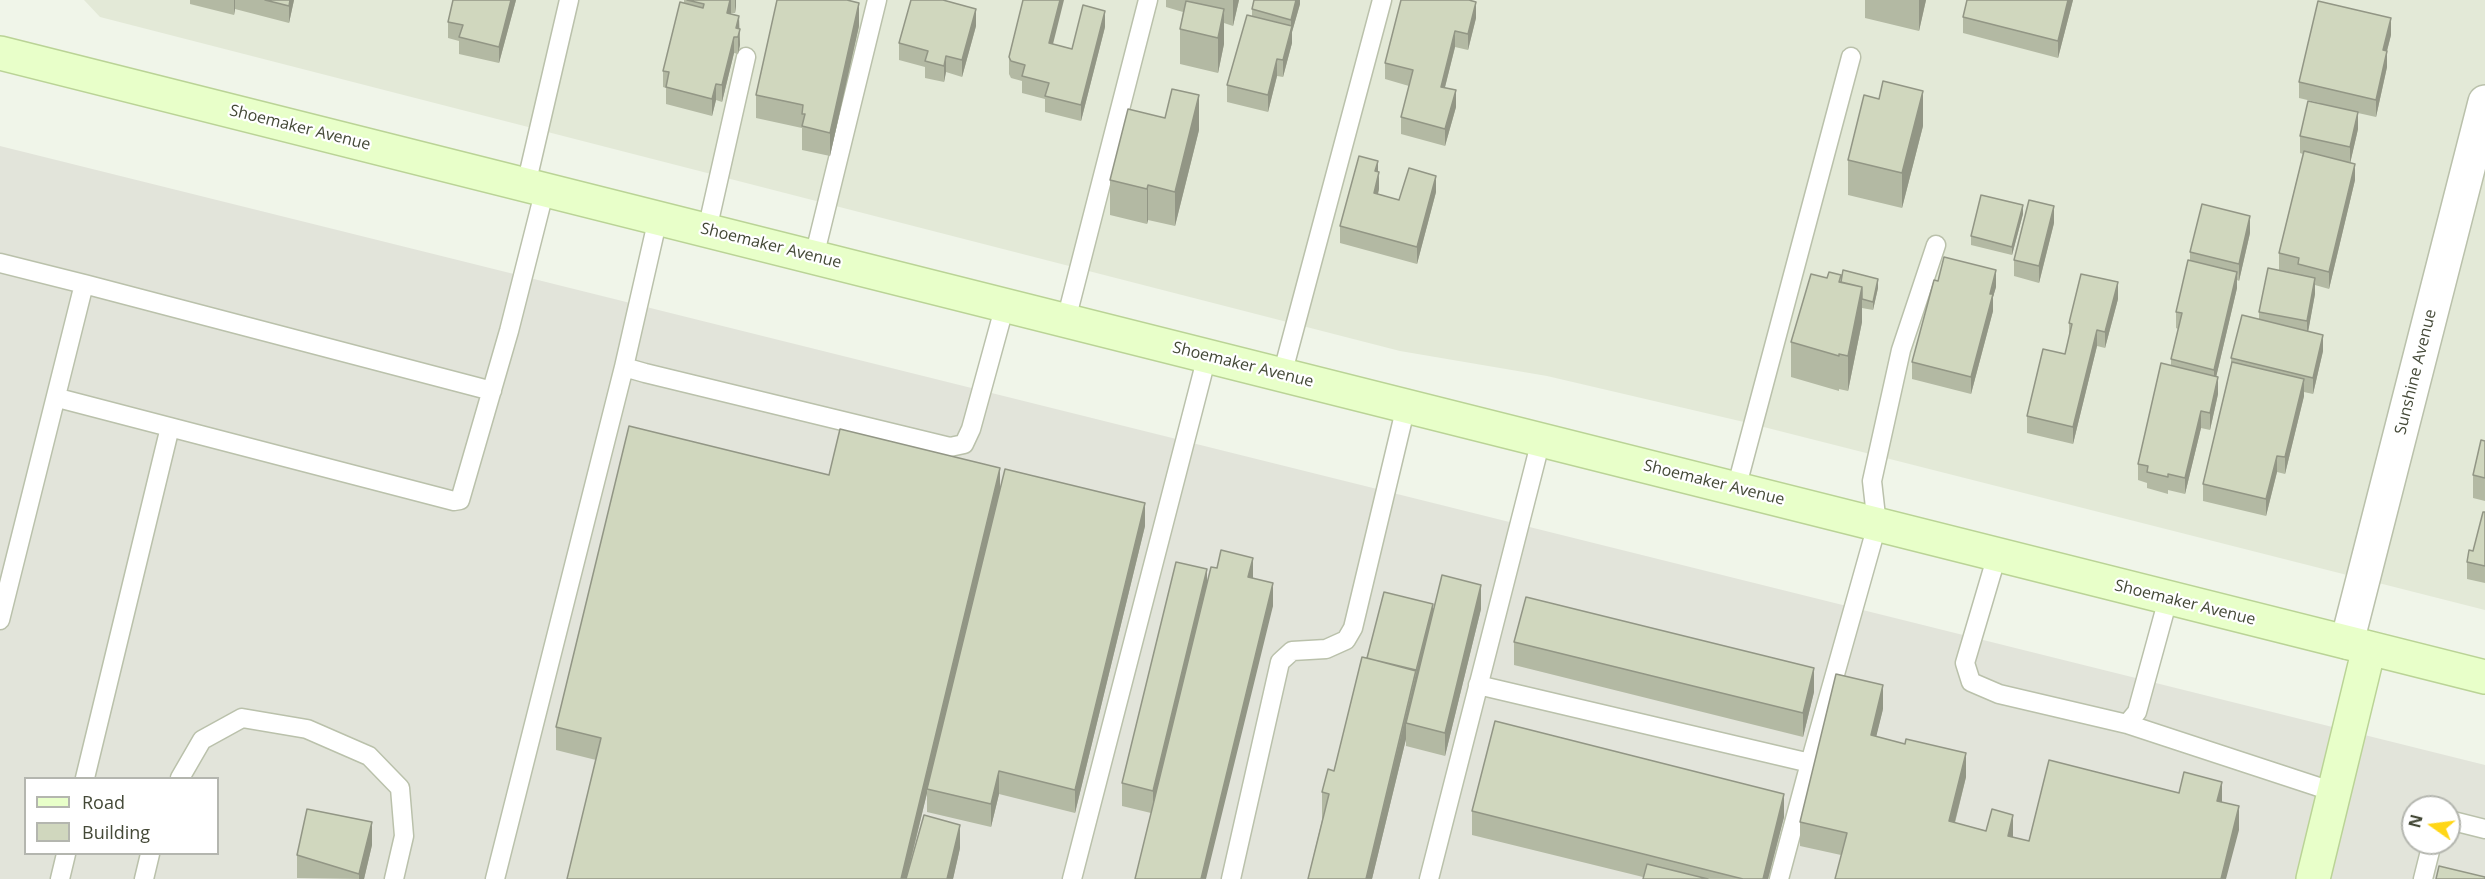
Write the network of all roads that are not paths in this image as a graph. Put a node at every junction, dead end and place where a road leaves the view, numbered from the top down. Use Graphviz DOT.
graph roads {
  1 [pos="569,0"];
  2 [pos="877,0"];
  3 [pos="1148,0"];
  4 [pos="1382,0"];
  5 [pos="0,54"];
  6 [pos="746,57"];
  7 [pos="1851,57"];
  8 [pos="2485,102"];
  9 [pos="535,187"];
  10 [pos="658,218"];
  11 [pos="707,230"];
  12 [pos="1936,245"];
  13 [pos="814,257"];
  14 [pos="0,263"];
  15 [pos="84,284"];
  16 [pos="1005,305"];
  17 [pos="1066,321"];
  18 [pos="1207,356"];
  19 [pos="624,367"];
  20 [pos="1282,375"];
  21 [pos="492,391"];
  22 [pos="57,398"];
  23 [pos="1406,406"];
  24 [pos="170,427"];
  25 [pos="1541,440"];
  26 [pos="1736,489"];
  27 [pos="1877,525"];
  28 [pos="1997,555"];
  29 [pos="2168,599"];
  30 [pos="0,620"];
  31 [pos="2358,645"];
  32 [pos="2485,677"];
  33 [pos="1478,685"];
  34 [pos="2127,724"];
  35 [pos="1810,763"];
  36 [pos="85,777"];
  37 [pos="181,777"];
  38 [pos="2334,792"];
  39 [pos="2461,823"];
  40 [pos="2485,829"];
  41 [pos="66,855"];
  42 [pos="150,855"];
  43 [pos="2429,855"];
  44 [pos="60,879"];
  45 [pos="144,879"];
  46 [pos="394,879"];
  47 [pos="495,879"];
  48 [pos="1072,879"];
  49 [pos="1231,879"];
  50 [pos="1429,879"];
  51 [pos="1779,879"];
  52 [pos="2313,879"];
  53 [pos="2423,879"];
  1 -- 9 [label="lane"];
  2 -- 13 [label="lane"];
  3 -- 17 [label="lane"];
  4 -- 20 [label="lane"];
  5 -- 9 [label="main road, Shoemaker Avenue"];
  6 -- 11 [label="lane"];
  7 -- 26 [label="lane"];
  8 -- 31 [label="street, Sunshine Avenue"];
  9 -- 10 [label="main road, Shoemaker Avenue"];
  9 -- 21 [label="lane"];
  10 -- 11 [label="main road, Shoemaker Avenue"];
  10 -- 19 [label="lane"];
  11 -- 13 [label="main road, Shoemaker Avenue"];
  12 -- 27 [label="lane"];
  13 -- 16 [label="main road, Shoemaker Avenue"];
  14 -- 15 [label="lane"];
  15 -- 21 [label="lane"];
  15 -- 22 [label="lane"];
  16 -- 17 [label="main road, Shoemaker Avenue"];
  16 -- 19 [label="lane"];
  17 -- 18 [label="main road, Shoemaker Avenue"];
  18 -- 20 [label="main road, Shoemaker Avenue"];
  18 -- 48 [label="lane"];
  19 -- 47 [label="lane"];
  20 -- 23 [label="main road, Shoemaker Avenue"];
  21 -- 24 [label="lane"];
  22 -- 24 [label="lane"];
  22 -- 30 [label="lane"];
  23 -- 25 [label="main road, Shoemaker Avenue"];
  23 -- 49 [label="lane"];
  24 -- 36 [label="lane"];
  25 -- 26 [label="main road, Shoemaker Avenue"];
  25 -- 33 [label="lane"];
  26 -- 27 [label="main road, Shoemaker Avenue"];
  27 -- 28 [label="main road, Shoemaker Avenue"];
  27 -- 35 [label="lane"];
  28 -- 29 [label="main road, Shoemaker Avenue"];
  28 -- 34 [label="lane"];
  29 -- 31 [label="main road, Shoemaker Avenue"];
  29 -- 34 [label="lane"];
  31 -- 32 [label="main road, Shoemaker Avenue"];
  31 -- 38 [label="main road, Sunshine Avenue"];
  33 -- 35 [label="lane"];
  33 -- 50 [label="lane"];
  34 -- 38 [label="lane"];
  35 -- 51 [label="lane"];
  37 -- 46 [label="lane"];
  38 -- 52 [label="main road, Sunshine Avenue"];
  39 -- 40 [label="lane"];
  41 -- 44 [label="lane"];
  42 -- 45 [label="lane"];
  43 -- 53 [label="lane"];
}
